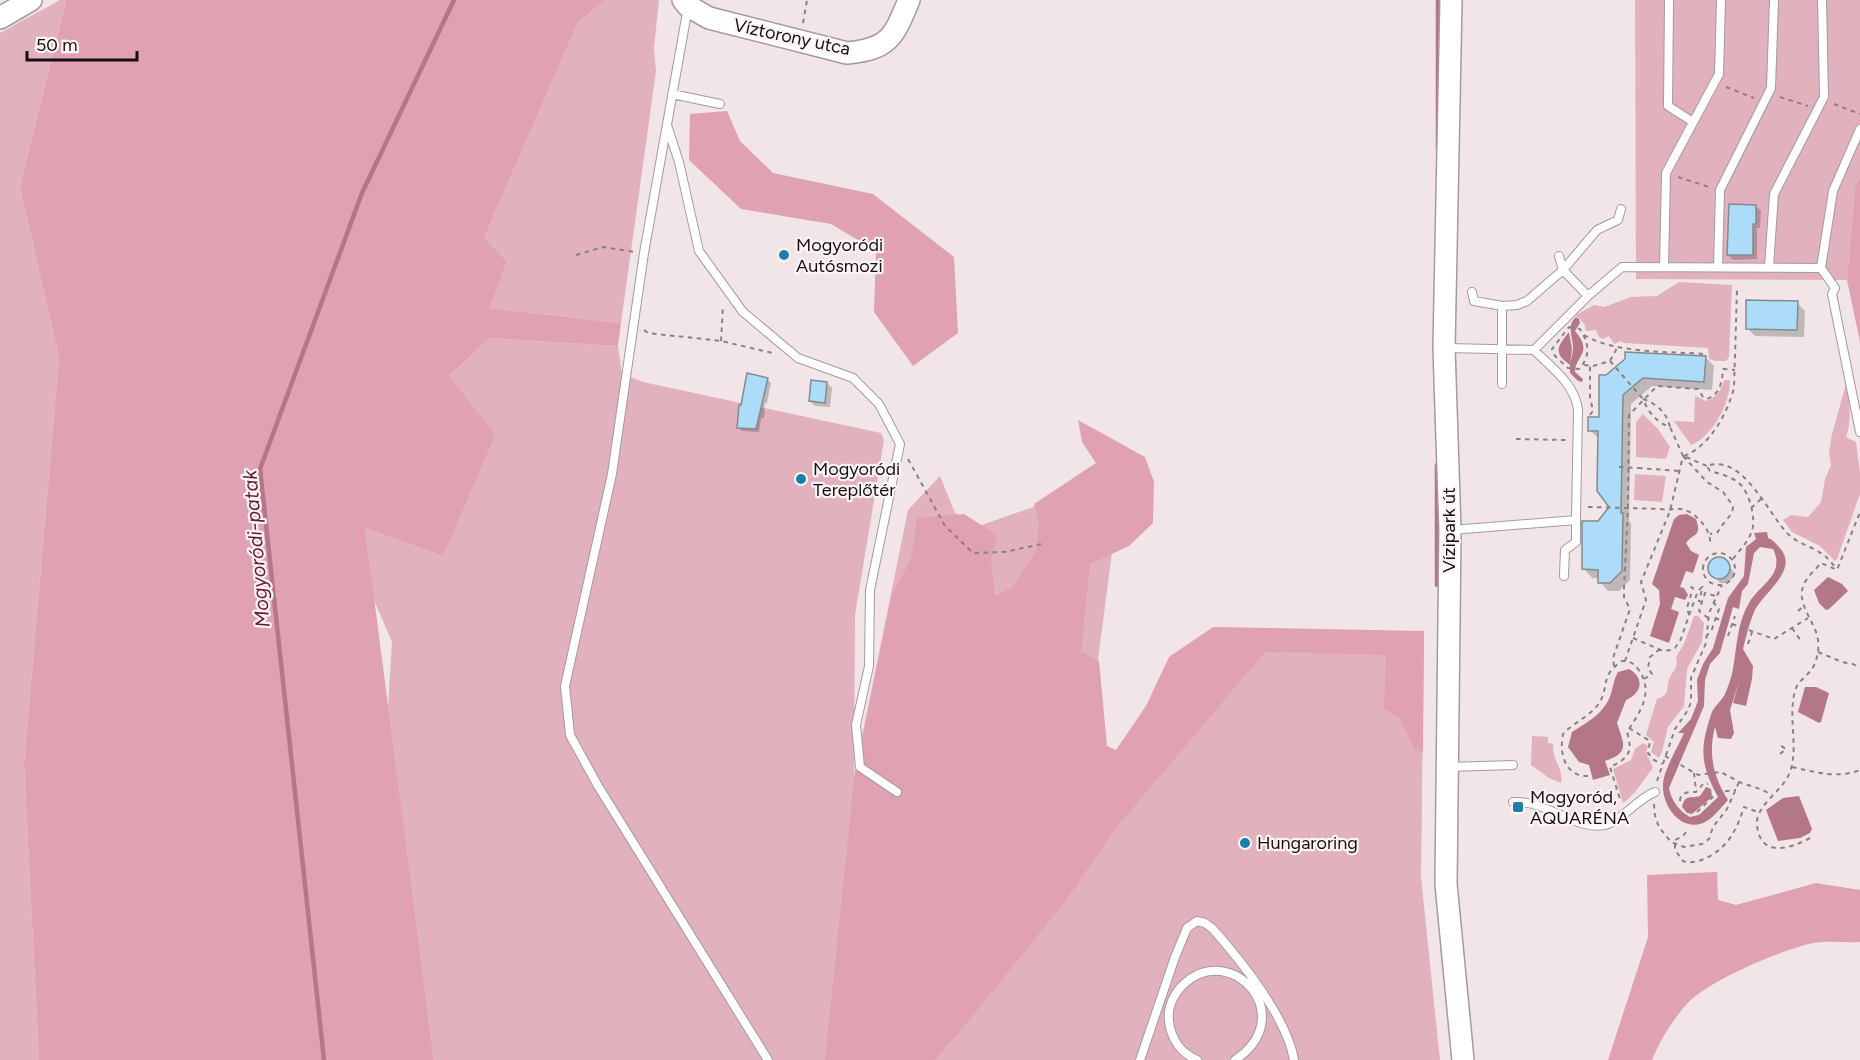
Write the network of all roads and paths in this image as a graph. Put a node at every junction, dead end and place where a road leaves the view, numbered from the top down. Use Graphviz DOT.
graph roads {
  1 [pos="31,0"];
  2 [pos="807,0"];
  3 [pos="909,0"];
  4 [pos="1451,0"];
  5 [pos="1669,0"];
  6 [pos="1720,0"];
  7 [pos="1774,0"];
  8 [pos="1822,0"];
  9 [pos="686,3"];
  10 [pos="0,18"];
  11 [pos="800,40"];
  12 [pos="1733,90"];
  13 [pos="672,94"];
  14 [pos="1745,94"];
  15 [pos="1790,100"];
  16 [pos="1799,103"];
  17 [pos="720,104"];
  18 [pos="1844,108"];
  19 [pos="1860,114"];
  20 [pos="1693,122"];
  21 [pos="667,123"];
  22 [pos="1860,129"];
  23 [pos="1666,173"];
  24 [pos="1707,186"];
  25 [pos="1621,209"];
  26 [pos="644,253"];
  27 [pos="576,255"];
  28 [pos="1559,256"];
  29 [pos="1664,267"];
  30 [pos="1718,267"];
  31 [pos="1769,267"];
  32 [pos="1821,268"];
  33 [pos="1563,270"];
  34 [pos="724,286"];
  35 [pos="1737,290"];
  36 [pos="1472,292"];
  37 [pos="1588,296"];
  38 [pos="1502,306"];
  39 [pos="634,324"];
  40 [pos="1569,327"];
  41 [pos="1584,335"];
  42 [pos="721,341"];
  43 [pos="1556,343"];
  44 [pos="1444,348"];
  45 [pos="1617,348"];
  46 [pos="1501,349"];
  47 [pos="1534,350"];
  48 [pos="1704,354"];
  49 [pos="1555,356"];
  50 [pos="798,358"];
  51 [pos="1610,361"];
  52 [pos="1583,365"];
  53 [pos="1568,368"];
  54 [pos="1735,370"];
  55 [pos="1502,384"];
  56 [pos="1643,399"];
  57 [pos="1670,427"];
  58 [pos="1860,432"];
  59 [pos="1516,439"];
  60 [pos="1564,440"];
  61 [pos="900,444"];
  62 [pos="1683,456"];
  63 [pos="1707,466"];
  64 [pos="1619,467"];
  65 [pos="1680,471"];
  66 [pos="1739,473"];
  67 [pos="1734,481"];
  68 [pos="1762,498"];
  69 [pos="1576,507"];
  70 [pos="1628,508"];
  71 [pos="1751,508"];
  72 [pos="1670,511"];
  73 [pos="1860,512"];
  74 [pos="1576,520"];
  75 [pos="1450,530"];
  76 [pos="1709,534"];
  77 [pos="1042,544"];
  78 [pos="1710,544"];
  79 [pos="1733,559"];
  80 [pos="1837,570"];
  81 [pos="1563,576"];
  82 [pos="1686,585"];
  83 [pos="1722,585"];
  84 [pos="1716,596"];
  85 [pos="1702,602"];
  86 [pos="1713,602"];
  87 [pos="1804,606"];
  88 [pos="1798,611"];
  89 [pos="1689,615"];
  90 [pos="1735,616"];
  91 [pos="1708,618"];
  92 [pos="1715,618"];
  93 [pos="1808,618"];
  94 [pos="1732,625"];
  95 [pos="1792,628"];
  96 [pos="1752,632"];
  97 [pos="1728,636"];
  98 [pos="1706,637"];
  99 [pos="1633,638"];
  100 [pos="1799,643"];
  101 [pos="1748,644"];
  102 [pos="1660,649"];
  103 [pos="1818,652"];
  104 [pos="1625,661"];
  105 [pos="1614,666"];
  106 [pos="1860,668"];
  107 [pos="1644,679"];
  108 [pos="1629,728"];
  109 [pos="1780,745"];
  110 [pos="1786,749"];
  111 [pos="1793,749"];
  112 [pos="1780,754"];
  113 [pos="1665,756"];
  114 [pos="1662,764"];
  115 [pos="1513,765"];
  116 [pos="1446,767"];
  117 [pos="1792,767"];
  118 [pos="1860,770"];
  119 [pos="1694,773"];
  120 [pos="1588,776"];
  121 [pos="1739,782"];
  122 [pos="1708,784"];
  123 [pos="1736,790"];
  124 [pos="897,792"];
  125 [pos="1655,792"];
  126 [pos="1696,792"];
  127 [pos="1773,796"];
  128 [pos="1612,801"];
  129 [pos="1680,801"];
  130 [pos="1513,802"];
  131 [pos="1697,812"];
  132 [pos="1758,812"];
  133 [pos="1686,832"];
  134 [pos="1810,838"];
  135 [pos="1675,845"];
  136 [pos="768,1060"];
  137 [pos="1140,1060"];
  138 [pos="1197,1060"];
  139 [pos="1235,1060"];
  140 [pos="1294,1060"];
  141 [pos="1463,1060"];
  1 -- 10 [label="street"];
  2 -- 11 [label="path"];
  3 -- 11 [label="street, Víztorony utca"];
  4 -- 44 [label="street, Vízipark út"];
  5 -- 20 [label="lane"];
  6 -- 20 [label="lane"];
  7 -- 30 [label="lane"];
  8 -- 31 [label="lane"];
  9 -- 11 [label="street, Víztorony utca"];
  9 -- 13 [label="lane"];
  12 -- 14 [label="path"];
  13 -- 17 [label="lane"];
  13 -- 21 [label="lane"];
  15 -- 16 [label="path"];
  18 -- 19 [label="path"];
  20 -- 23 [label="lane"];
  21 -- 26 [label="lane"];
  21 -- 34 [label="lane"];
  22 -- 32 [label="lane"];
  23 -- 24 [label="path"];
  23 -- 29 [label="lane"];
  25 -- 33 [label="lane"];
  26 -- 27 [label="path"];
  26 -- 39 [label="lane"];
  28 -- 33 [label="lane"];
  29 -- 30 [label="lane"];
  29 -- 37 [label="lane"];
  30 -- 31 [label="lane"];
  31 -- 32 [label="lane"];
  32 -- 58 [label="lane"];
  33 -- 37 [label="lane"];
  33 -- 38 [label="lane"];
  34 -- 42 [label="path"];
  34 -- 50 [label="lane"];
  35 -- 54 [label="path"];
  36 -- 38 [label="lane"];
  37 -- 47 [label="lane"];
  38 -- 46 [label="lane"];
  39 -- 42 [label="path"];
  39 -- 136 [label="lane"];
  40 -- 41 [label="path"];
  41 -- 45 [label="path"];
  41 -- 52 [label="path"];
  42 -- 50 [label="path"];
  43 -- 49 [label="path"];
  44 -- 46 [label="lane"];
  44 -- 75 [label="street, Vízipark út"];
  45 -- 48 [label="path"];
  45 -- 51 [label="path"];
  46 -- 47 [label="lane"];
  46 -- 55 [label="lane"];
  47 -- 69 [label="lane"];
  50 -- 61 [label="lane"];
  51 -- 52 [label="path"];
  51 -- 56 [label="path"];
  52 -- 53 [label="path"];
  54 -- 56 [label="path"];
  54 -- 62 [label="path"];
  56 -- 57 [label="path"];
  56 -- 57 [label="path"];
  56 -- 70 [label="path"];
  57 -- 62 [label="path"];
  59 -- 60 [label="path"];
  61 -- 77 [label="path"];
  61 -- 124 [label="lane"];
  62 -- 63 [label="path"];
  62 -- 65 [label="path"];
  62 -- 76 [label="path"];
  63 -- 66 [label="path"];
  63 -- 67 [label="path"];
  64 -- 65 [label="path, bridge"];
  65 -- 72 [label="path"];
  66 -- 67 [label="path"];
  66 -- 68 [label="path"];
  67 -- 71 [label="path"];
  68 -- 71 [label="path"];
  68 -- 80 [label="path"];
  69 -- 70 [label="path"];
  69 -- 74 [label="lane"];
  70 -- 72 [label="path"];
  70 -- 105 [label="path"];
  71 -- 79 [label="path"];
  72 -- 76 [label="path"];
  72 -- 99 [label="path"];
  73 -- 80 [label="path"];
  74 -- 75 [label="lane"];
  74 -- 81 [label="lane"];
  75 -- 116 [label="street, Vízipark út"];
  76 -- 78 [label="path"];
  79 -- 83 [label="path"];
  79 -- 83 [label="path"];
  80 -- 87 [label="path"];
  82 -- 89 [label="path"];
  83 -- 84 [label="path"];
  84 -- 85 [label="path"];
  84 -- 86 [label="path"];
  85 -- 89 [label="path"];
  85 -- 91 [label="path"];
  86 -- 91 [label="path"];
  86 -- 92 [label="path"];
  87 -- 88 [label="path"];
  87 -- 93 [label="path"];
  89 -- 102 [label="path"];
  90 -- 94 [label="path"];
  91 -- 98 [label="path"];
  92 -- 94 [label="path"];
  92 -- 98 [label="path"];
  93 -- 95 [label="path"];
  93 -- 103 [label="path"];
  94 -- 96 [label="path"];
  94 -- 97 [label="path"];
  95 -- 96 [label="path"];
  95 -- 100 [label="path"];
  96 -- 101 [label="path"];
  98 -- 113 [label="path"];
  99 -- 102 [label="path"];
  99 -- 104 [label="path"];
  102 -- 107 [label="path"];
  103 -- 106 [label="path"];
  103 -- 111 [label="path"];
  104 -- 105 [label="path"];
  104 -- 107 [label="path"];
  105 -- 120 [label="path"];
  107 -- 108 [label="path"];
  108 -- 114 [label="path"];
  108 -- 128 [label="path"];
  109 -- 110 [label="path"];
  110 -- 111 [label="path"];
  110 -- 112 [label="path"];
  111 -- 117 [label="path"];
  113 -- 114 [label="path"];
  113 -- 119 [label="path"];
  114 -- 125 [label="path"];
  115 -- 116 [label="lane"];
  116 -- 141 [label="street, Vízipark út"];
  117 -- 118 [label="path"];
  117 -- 127 [label="path"];
  119 -- 121 [label="path"];
  119 -- 126 [label="path"];
  121 -- 123 [label="path"];
  121 -- 127 [label="path"];
  122 -- 126 [label="path"];
  123 -- 131 [label="path"];
  123 -- 135 [label="path"];
  125 -- 130 [label="lane"];
  125 -- 135 [label="path"];
  126 -- 129 [label="path"];
  127 -- 132 [label="path"];
  132 -- 134 [label="path"];
  132 -- 135 [label="path"];
  133 -- 135 [label="path"];
  137 -- 140 [label="lane"];
  138 -- 139 [label="lane"];
}
